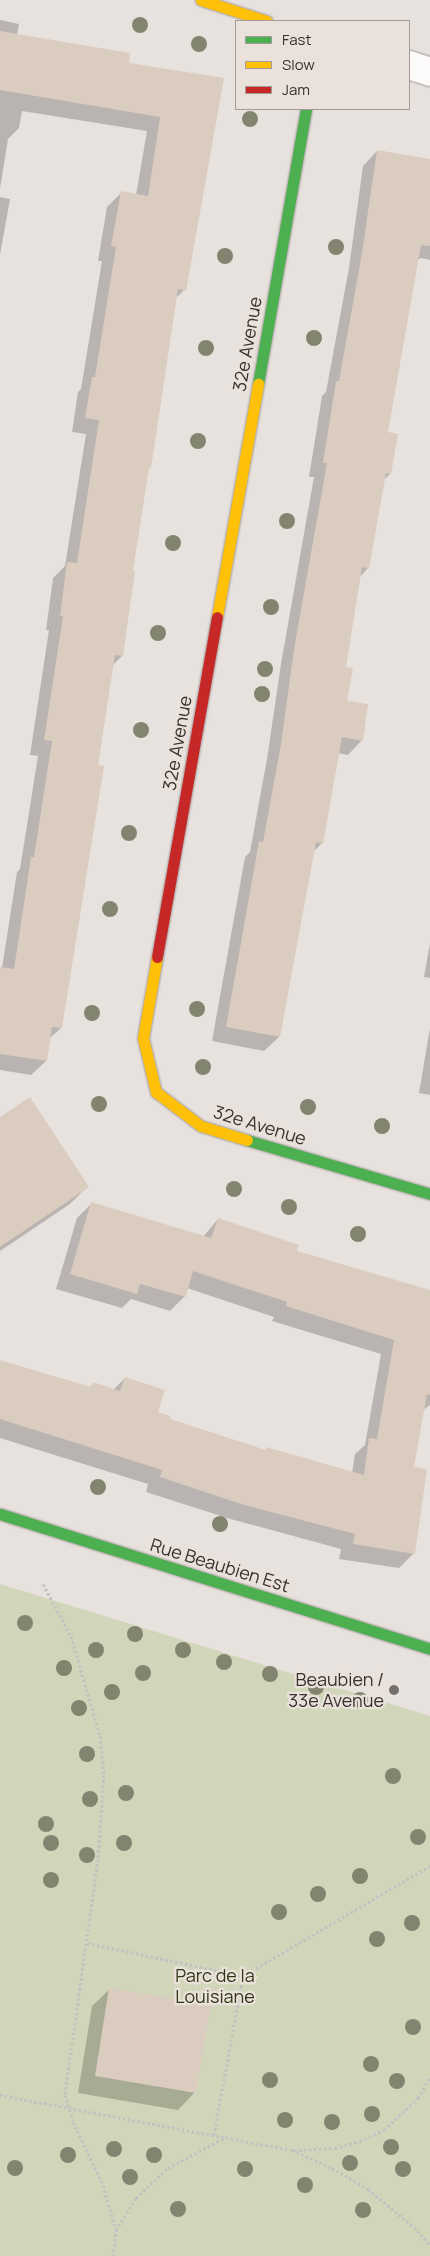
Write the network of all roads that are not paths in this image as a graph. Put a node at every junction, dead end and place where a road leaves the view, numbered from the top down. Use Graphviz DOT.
graph roads {
  1 [pos="201,0"];
  2 [pos="264,20"];
  3 [pos="410,66"];
  4 [pos="430,72"];
  5 [pos="306,110"];
  6 [pos="430,1194"];
  7 [pos="0,1514"];
  8 [pos="430,1649"];
  1 -- 2 [label="street"];
  3 -- 4 [label="street"];
  5 -- 6 [label="street, 32e Avenue"];
  7 -- 8 [label="street, Rue Beaubien Est"];
}
